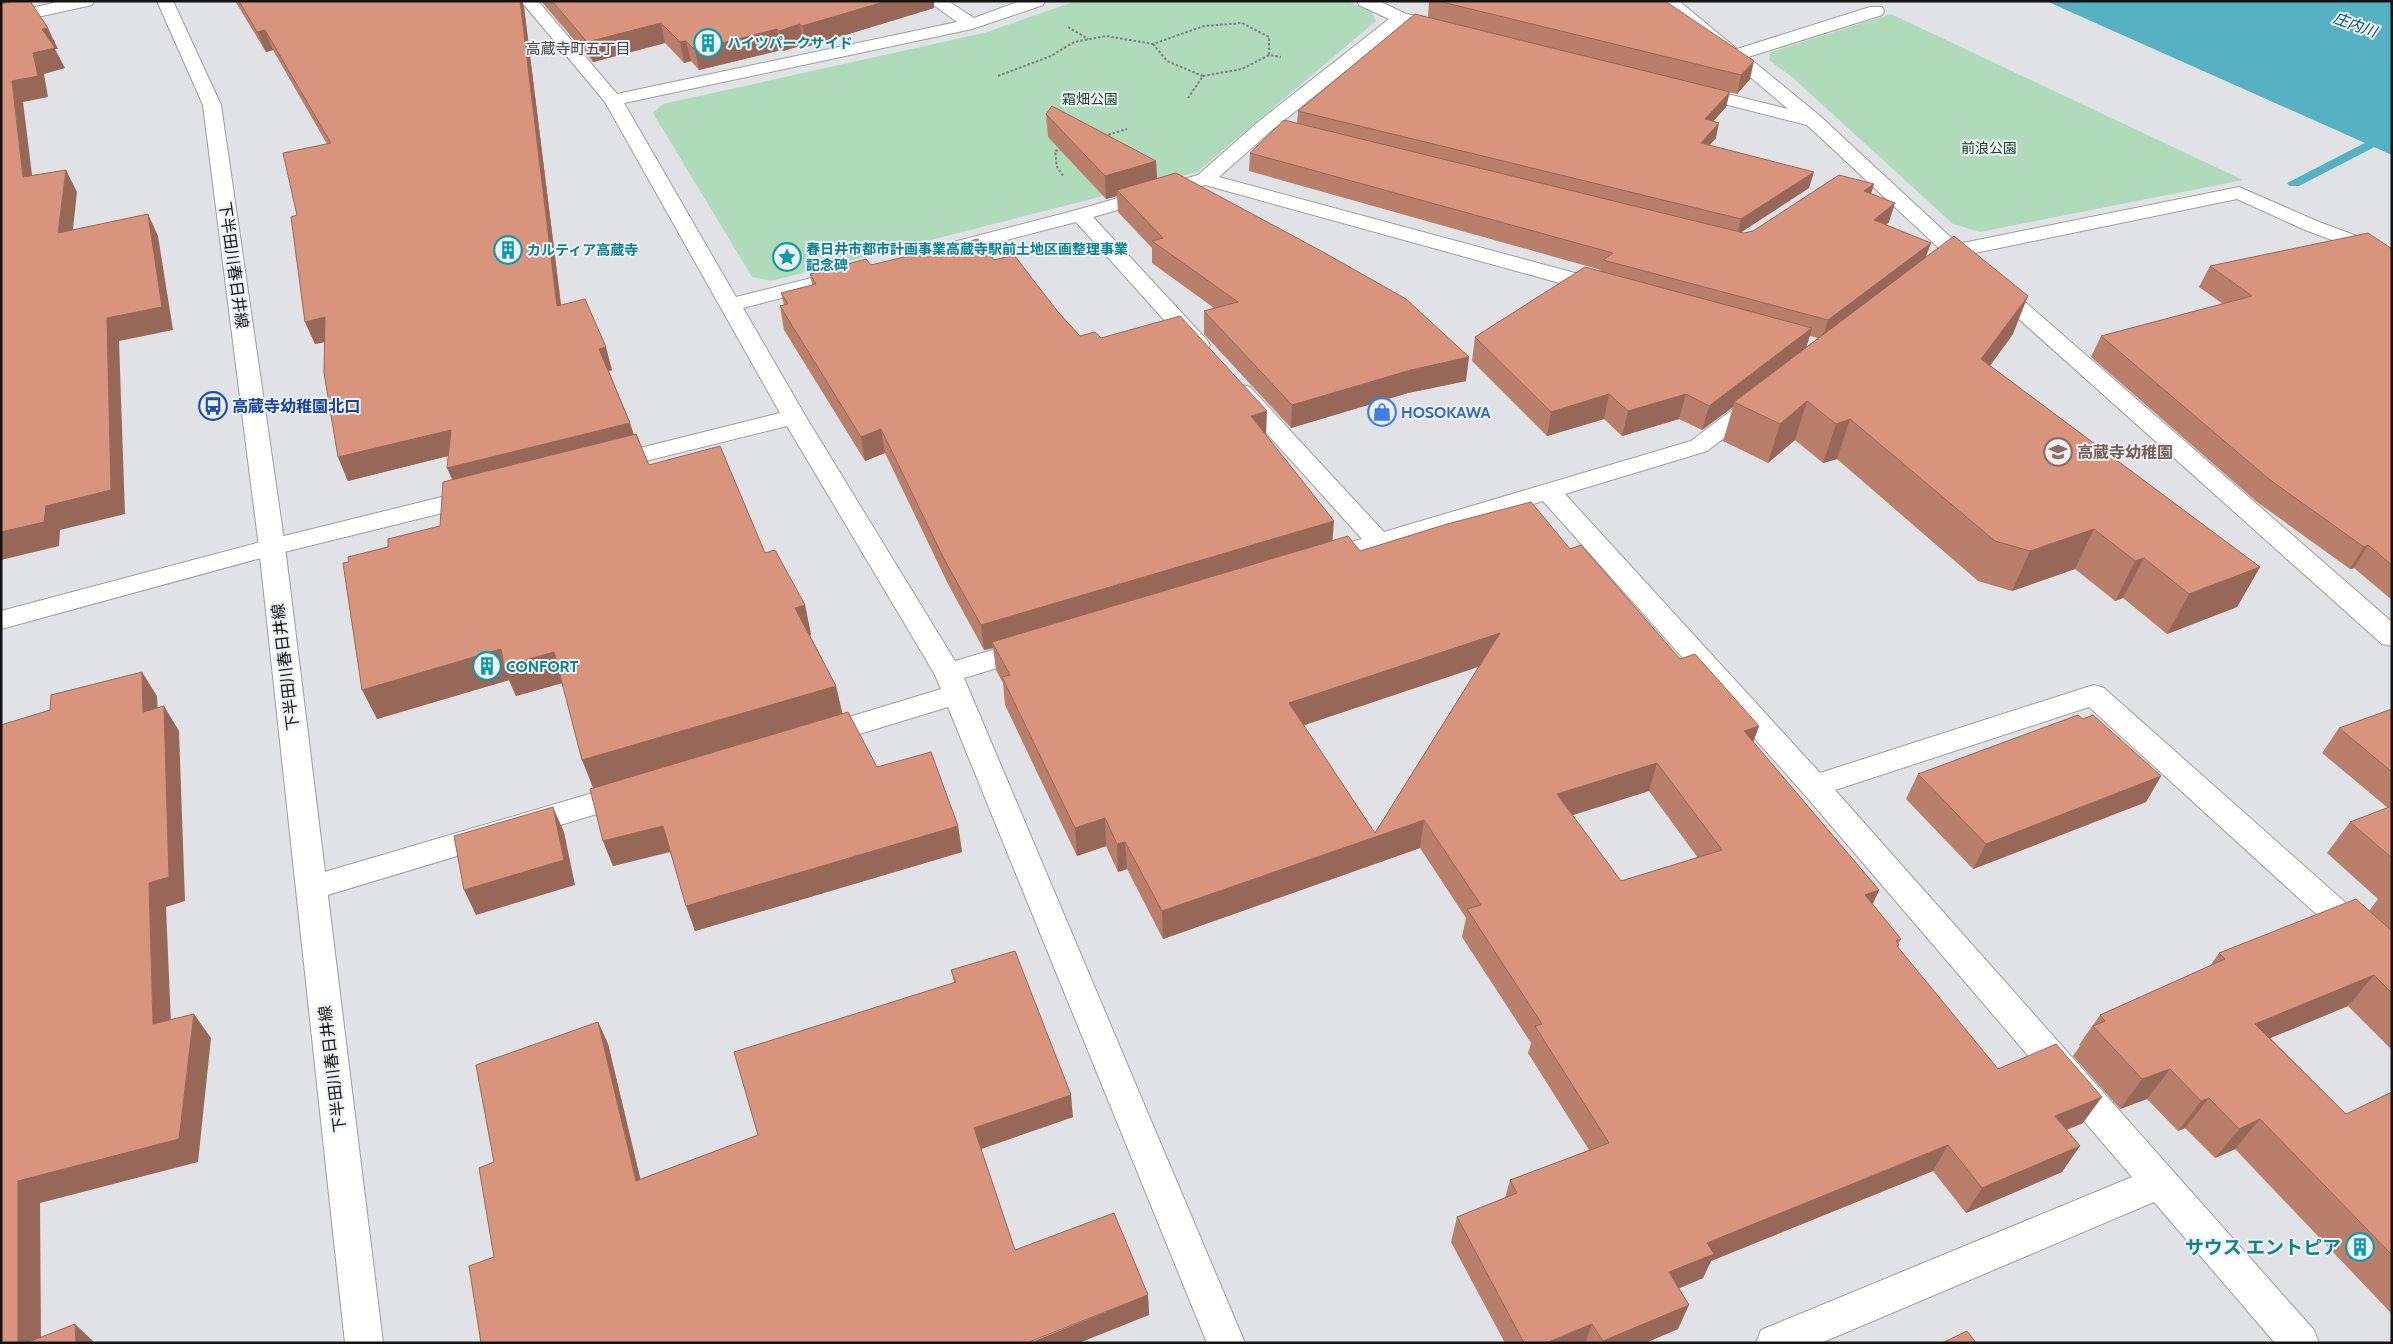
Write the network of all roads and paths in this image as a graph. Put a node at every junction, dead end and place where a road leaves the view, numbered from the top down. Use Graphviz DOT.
graph roads {
  1 [pos="86,1"];
  2 [pos="165,1"];
  3 [pos="529,1"];
  4 [pos="936,1"];
  5 [pos="1037,1"];
  6 [pos="1365,1"];
  7 [pos="1668,1"];
  8 [pos="1876,11"];
  9 [pos="1401,18"];
  10 [pos="1,20"];
  11 [pos="972,24"];
  12 [pos="1430,25"];
  13 [pos="1153,44"];
  14 [pos="1269,55"];
  15 [pos="1734,56"];
  16 [pos="1288,58"];
  17 [pos="998,76"];
  18 [pos="1203,76"];
  19 [pos="1679,87"];
  20 [pos="1188,98"];
  21 [pos="613,100"];
  22 [pos="1813,120"];
  23 [pos="1265,126"];
  24 [pos="1128,129"];
  25 [pos="1284,131"];
  26 [pos="1100,137"];
  27 [pos="1064,148"];
  28 [pos="1205,179"];
  29 [pos="1066,181"];
  30 [pos="1080,215"];
  31 [pos="1954,251"];
  32 [pos="929,254"];
  33 [pos="2392,256"];
  34 [pos="863,271"];
  35 [pos="1916,280"];
  36 [pos="1626,294"];
  37 [pos="730,305"];
  38 [pos="1774,389"];
  39 [pos="794,417"];
  40 [pos="591,467"];
  41 [pos="504,489"];
  42 [pos="1549,492"];
  43 [pos="1379,542"];
  44 [pos="272,547"];
  45 [pos="1304,565"];
  46 [pos="1,620"];
  47 [pos="2392,637"];
  48 [pos="1051,642"];
  49 [pos="952,684"];
  50 [pos="795,743"];
  51 [pos="652,786"];
  52 [pos="1814,786"];
  53 [pos="311,888"];
  54 [pos="2392,964"];
  55 [pos="2160,1182"];
  56 [pos="364,1343"];
  57 [pos="1226,1343"];
  58 [pos="1774,1343"];
  59 [pos="2300,1343"];
  1 -- 10 [label="street"];
  2 -- 44 [label="street, 下半田川春日井線"];
  3 -- 21 [label="street"];
  4 -- 11 [label="street"];
  5 -- 11 [label="street"];
  6 -- 9 [label="street"];
  7 -- 15 [label="street"];
  8 -- 15 [label="street"];
  9 -- 12 [label="street"];
  9 -- 23 [label="street"];
  11 -- 21 [label="street"];
  13 -- 14 [label="path"];
  13 -- 17 [label="path"];
  13 -- 18 [label="path"];
  14 -- 16 [label="path"];
  14 -- 18 [label="path"];
  15 -- 22 [label="street"];
  18 -- 20 [label="path"];
  19 -- 22 [label="street"];
  21 -- 37 [label="street"];
  22 -- 31 [label="street"];
  23 -- 25 [label="street"];
  23 -- 28 [label="street"];
  24 -- 26 [label="path"];
  27 -- 29 [label="path"];
  28 -- 30 [label="street"];
  28 -- 36 [label="street"];
  30 -- 32 [label="street"];
  30 -- 43 [label="street"];
  31 -- 33 [label="street"];
  31 -- 35 [label="street"];
  31 -- 47 [label="street"];
  34 -- 37 [label="street"];
  37 -- 39 [label="street"];
  38 -- 42 [label="street"];
  39 -- 40 [label="street"];
  39 -- 49 [label="street"];
  41 -- 44 [label="street"];
  42 -- 43 [label="street"];
  42 -- 52 [label="street"];
  43 -- 45 [label="street"];
  44 -- 46 [label="street"];
  44 -- 53 [label="street, 下半田川春日井線"];
  48 -- 49 [label="street"];
  49 -- 50 [label="street"];
  49 -- 57 [label="street"];
  51 -- 53 [label="street"];
  52 -- 54 [label="street"];
  52 -- 55 [label="street"];
  53 -- 56 [label="street, 下半田川春日井線"];
  55 -- 58 [label="street"];
  55 -- 59 [label="street"];
}
